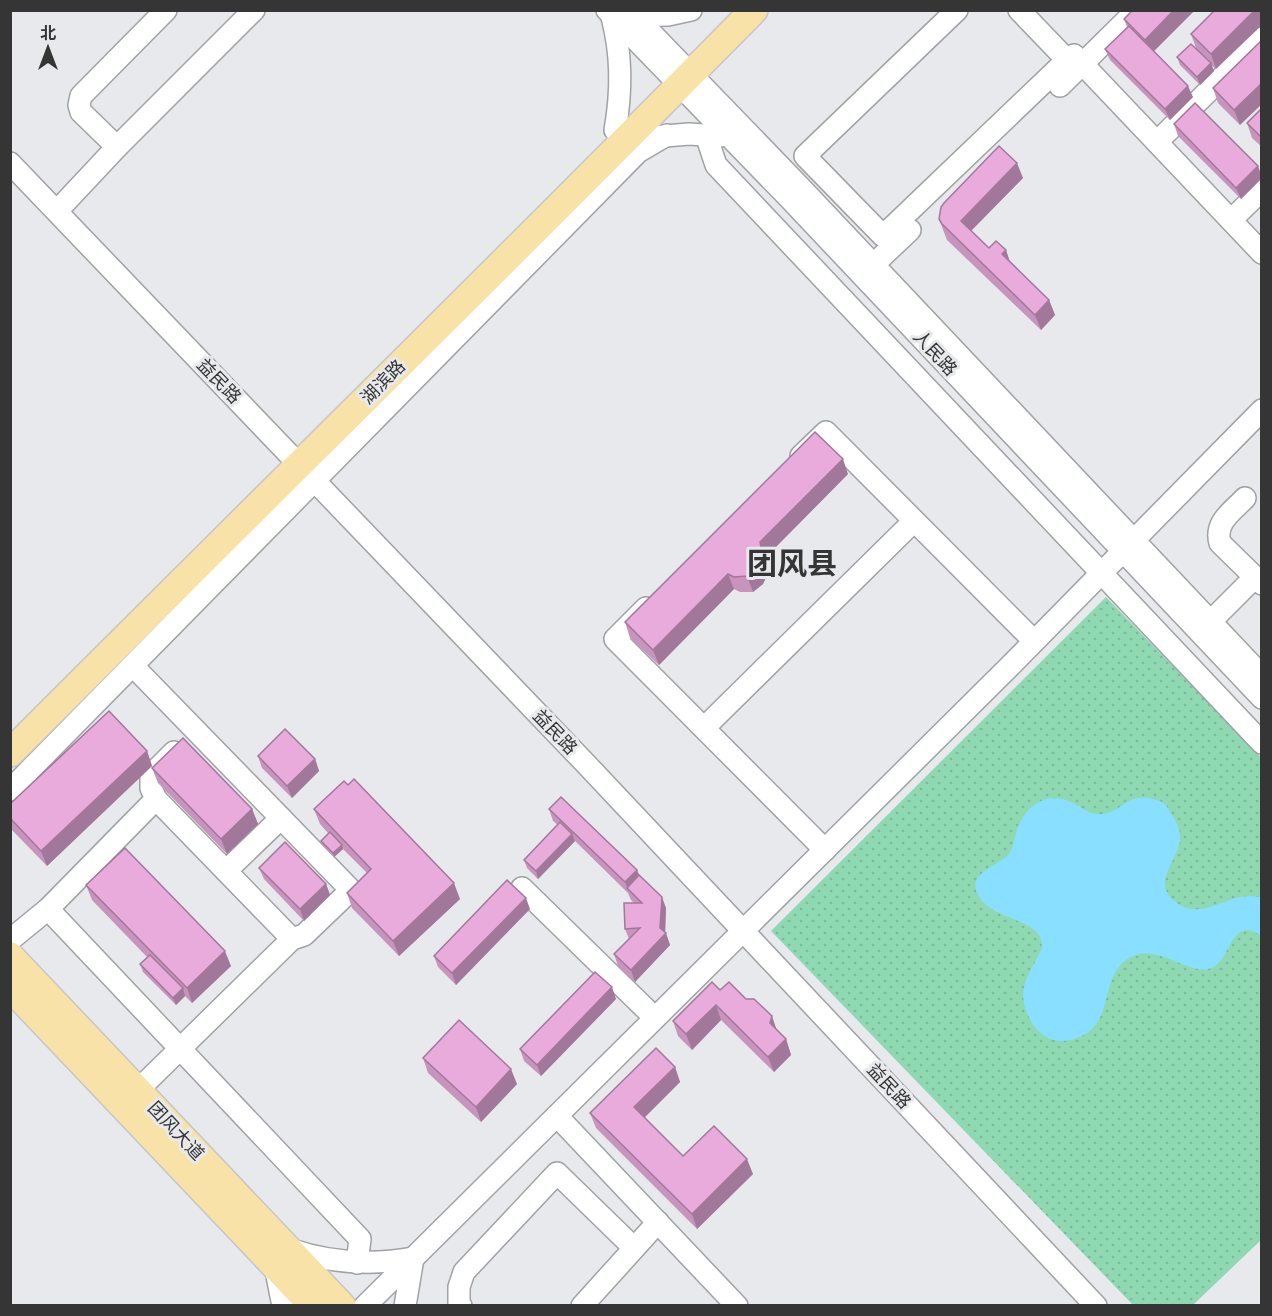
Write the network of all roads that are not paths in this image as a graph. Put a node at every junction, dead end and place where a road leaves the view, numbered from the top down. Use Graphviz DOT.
graph roads {
  1 [pos="166,10"];
  2 [pos="254,10"];
  3 [pos="691,10"];
  4 [pos="733,10"];
  5 [pos="754,10"];
  6 [pos="957,10"];
  7 [pos="1019,10"];
  8 [pos="1032,10"];
  9 [pos="1137,10"];
  10 [pos="620,13"];
  11 [pos="1262,38"];
  12 [pos="1083,64"];
  13 [pos="680,75"];
  14 [pos="667,135"];
  15 [pos="706,135"];
  16 [pos="620,136"];
  17 [pos="729,137"];
  18 [pos="1157,142"];
  19 [pos="117,147"];
  20 [pos="10,163"];
  21 [pos="1262,190"];
  22 [pos="57,211"];
  23 [pos="1231,220"];
  24 [pos="1262,253"];
  25 [pos="873,266"];
  26 [pos="1262,410"];
  27 [pos="301,467"];
  28 [pos="783,473"];
  29 [pos="1245,498"];
  30 [pos="914,521"];
  31 [pos="1128,546"];
  32 [pos="1101,573"];
  33 [pos="1258,580"];
  34 [pos="657,597"];
  35 [pos="1210,622"];
  36 [pos="1034,641"];
  37 [pos="134,666"];
  38 [pos="1262,676"];
  39 [pos="1262,698"];
  40 [pos="704,728"];
  41 [pos="10,731"];
  42 [pos="196,731"];
  43 [pos="1262,743"];
  44 [pos="10,753"];
  45 [pos="10,790"];
  46 [pos="156,799"];
  47 [pos="281,818"];
  48 [pos="825,850"];
  49 [pos="226,871"];
  50 [pos="522,888"];
  51 [pos="48,909"];
  52 [pos="743,931"];
  53 [pos="292,939"];
  54 [pos="10,940"];
  55 [pos="10,956"];
  56 [pos="10,987"];
  57 [pos="655,1018"];
  58 [pos="180,1049"];
  59 [pos="138,1090"];
  60 [pos="557,1116"];
  61 [pos="658,1222"];
  62 [pos="634,1248"];
  63 [pos="282,1257"];
  64 [pos="413,1258"];
  65 [pos="357,1263"];
  66 [pos="283,1305"];
  67 [pos="313,1305"];
  68 [pos="342,1305"];
  69 [pos="365,1305"];
  70 [pos="405,1305"];
  71 [pos="461,1305"];
  72 [pos="582,1305"];
  73 [pos="737,1305"];
  74 [pos="1096,1305"];
  1 -- 19 [label="street"];
  2 -- 19 [label="street"];
  3 -- 10 [label="street"];
  4 -- 13 [label="main road, 湖滨路"];
  5 -- 13 [label="main road, 湖滨路"];
  6 -- 7 [label="street"];
  8 -- 12 [label="street"];
  9 -- 12 [label="street"];
  10 -- 13 [label="street, 人民路"];
  10 -- 16 [label="street"];
  11 -- 18 [label="street"];
  12 -- 18 [label="street"];
  12 -- 25 [label="street"];
  13 -- 16 [label="main road, 湖滨路"];
  13 -- 17 [label="street, 人民路"];
  13 -- 25 [label="street, 人民路"];
  14 -- 15 [label="street"];
  14 -- 16 [label="street"];
  14 -- 27 [label="street"];
  15 -- 17 [label="street"];
  15 -- 32 [label="street"];
  16 -- 27 [label="main road, 湖滨路"];
  17 -- 31 [label="street, 人民路"];
  18 -- 23 [label="street"];
  19 -- 22 [label="street"];
  20 -- 22 [label="street, 益民路"];
  21 -- 23 [label="street"];
  22 -- 27 [label="street, 益民路"];
  23 -- 24 [label="street"];
  25 -- 31 [label="street, 人民路"];
  26 -- 31 [label="street"];
  27 -- 37 [label="street"];
  27 -- 41 [label="main road, 湖滨路"];
  27 -- 44 [label="main road, 湖滨路"];
  27 -- 52 [label="street, 益民路"];
  28 -- 30 [label="street"];
  29 -- 33 [label="street"];
  30 -- 36 [label="street"];
  30 -- 40 [label="street"];
  31 -- 32 [label="street"];
  31 -- 35 [label="street, 人民路"];
  31 -- 39 [label="street, 人民路"];
  32 -- 36 [label="street"];
  32 -- 43 [label="street"];
  33 -- 35 [label="street"];
  34 -- 40 [label="street"];
  35 -- 38 [label="street, 人民路"];
  36 -- 48 [label="street"];
  37 -- 42 [label="street"];
  37 -- 45 [label="street"];
  40 -- 48 [label="street"];
  42 -- 46 [label="street"];
  42 -- 47 [label="street"];
  46 -- 49 [label="street"];
  46 -- 51 [label="street"];
  47 -- 49 [label="street"];
  47 -- 53 [label="street"];
  48 -- 52 [label="street"];
  49 -- 53 [label="street"];
  50 -- 57 [label="street"];
  51 -- 54 [label="street"];
  51 -- 58 [label="street"];
  52 -- 57 [label="street"];
  52 -- 74 [label="street, 益民路"];
  53 -- 58 [label="street"];
  55 -- 59 [label="main road, 团风大道"];
  56 -- 63 [label="main road, 团风大道"];
  57 -- 60 [label="street"];
  58 -- 59 [label="street"];
  58 -- 65 [label="street"];
  59 -- 63 [label="main road, 团风大道"];
  60 -- 61 [label="street"];
  60 -- 64 [label="street"];
  61 -- 62 [label="street"];
  61 -- 73 [label="street"];
  62 -- 71 [label="street"];
  62 -- 72 [label="street"];
  63 -- 65 [label="street"];
  63 -- 66 [label="street"];
  63 -- 67 [label="main road, 团风大道"];
  63 -- 68 [label="main road, 团风大道"];
  64 -- 65 [label="street"];
  64 -- 69 [label="street"];
  64 -- 70 [label="street"];
}
